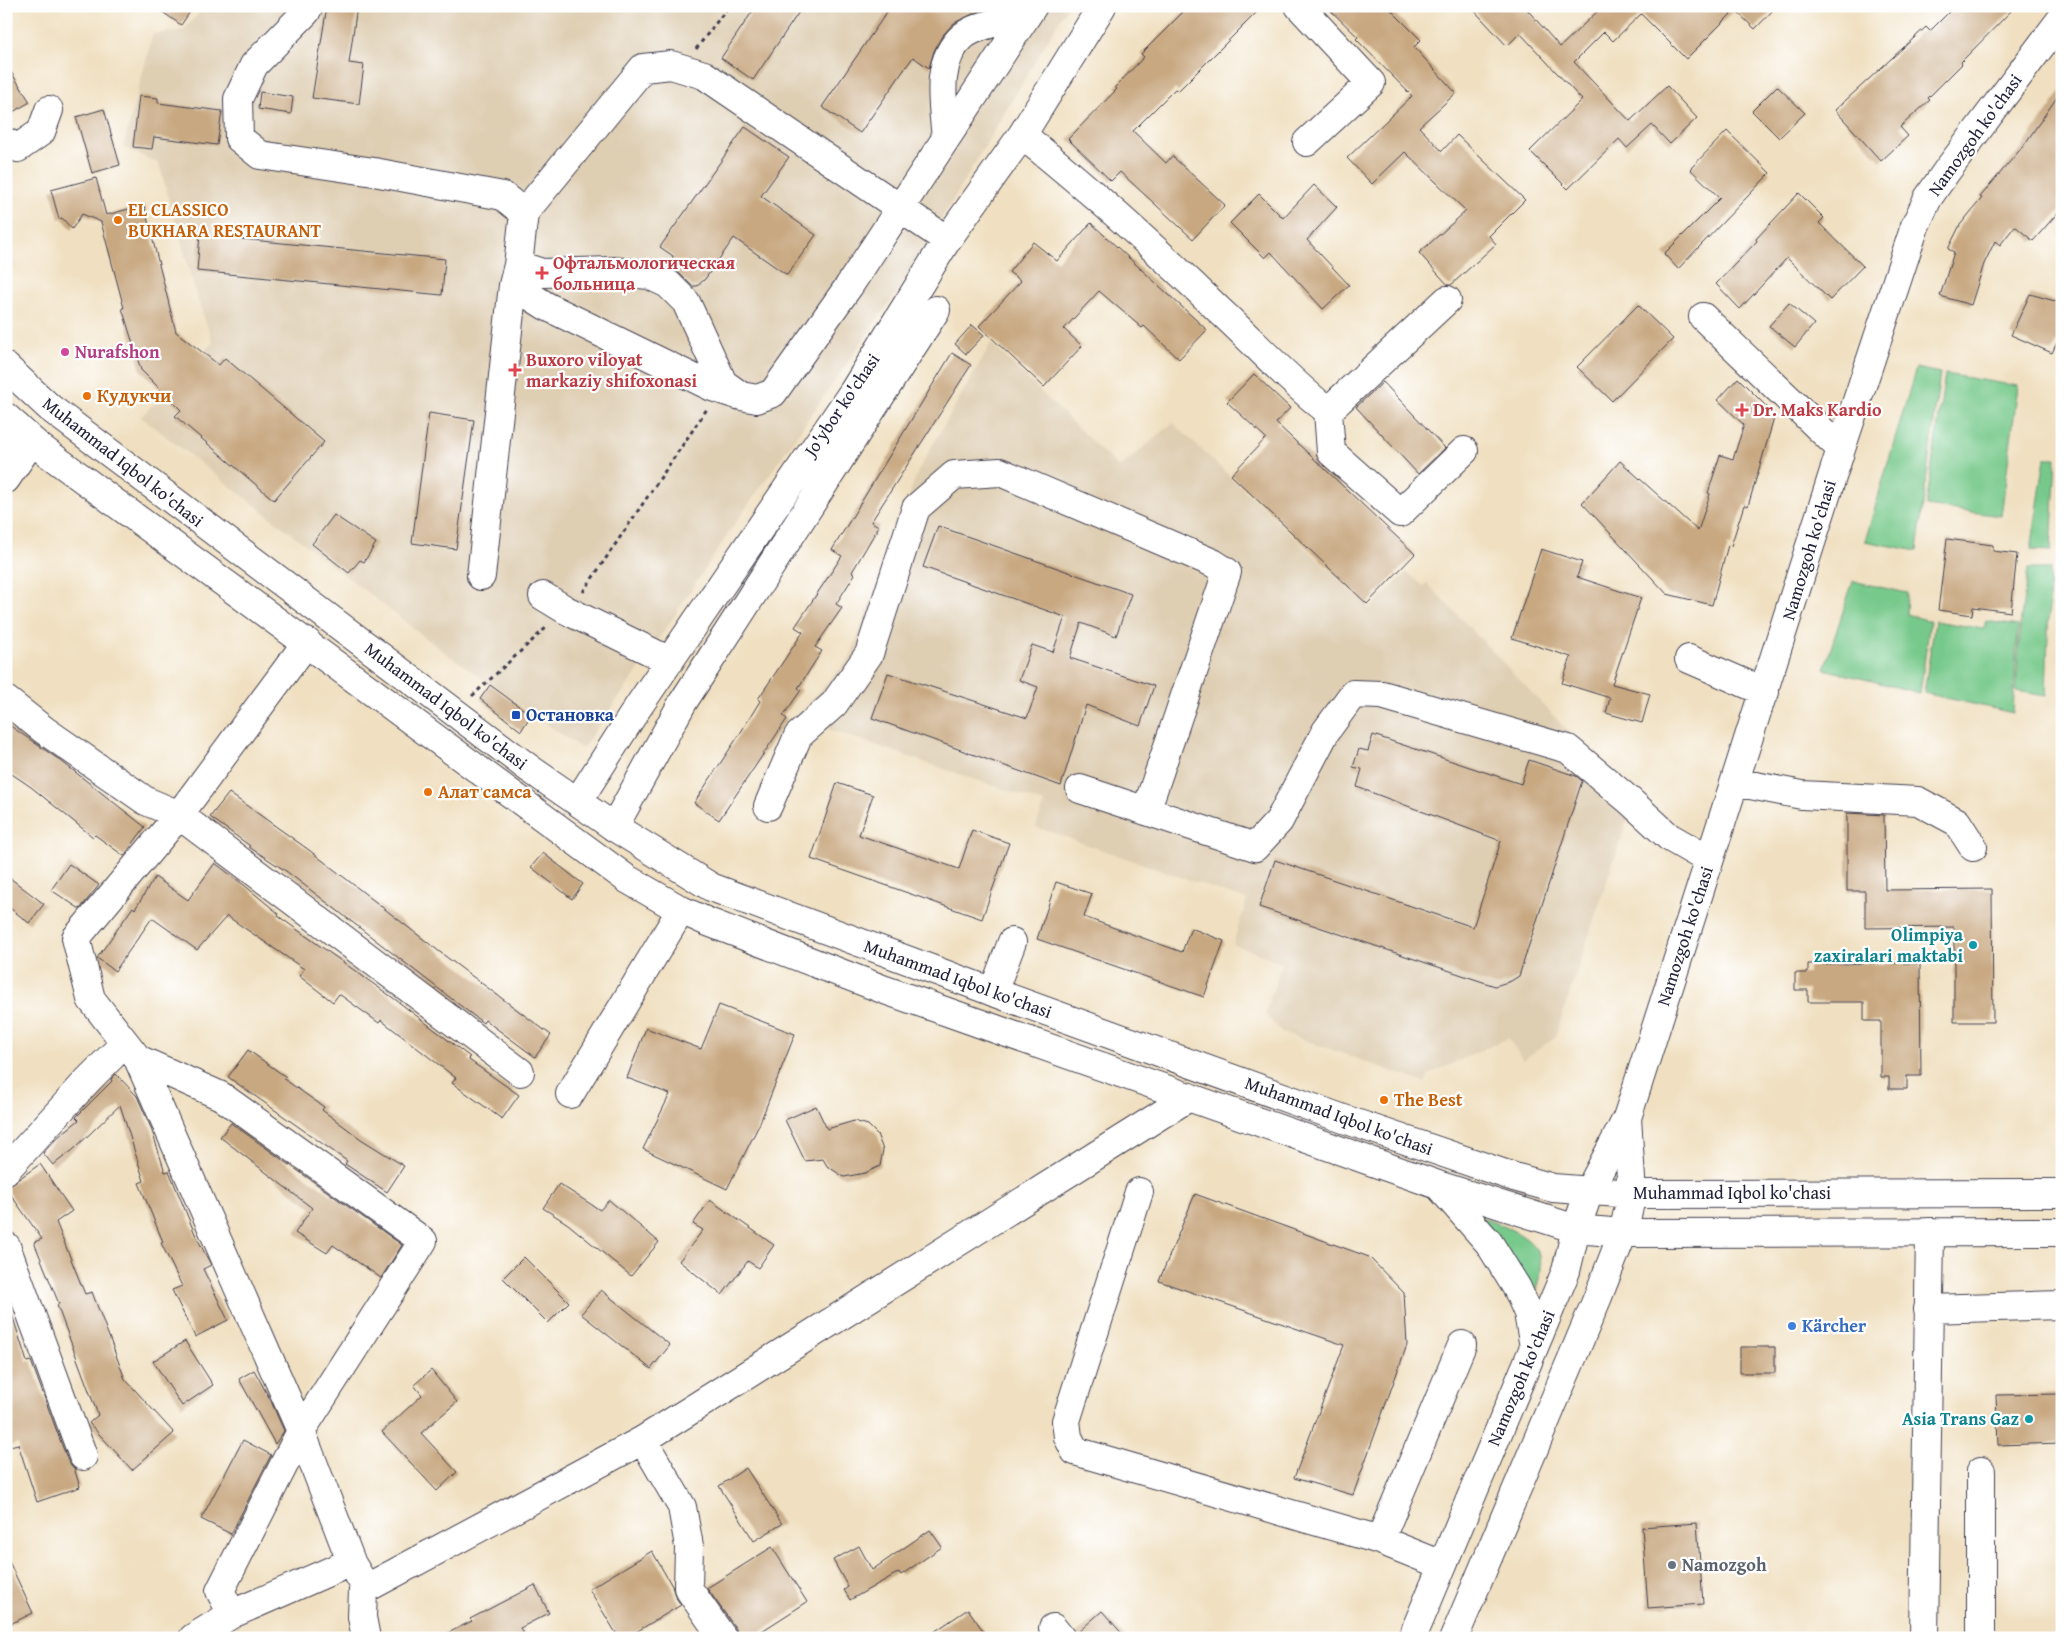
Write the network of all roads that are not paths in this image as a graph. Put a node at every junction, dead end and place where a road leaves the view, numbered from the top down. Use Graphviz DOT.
graph roads {
  1 [pos="309,6"];
  2 [pos="1102,6"];
  3 [pos="1299,6"];
  4 [pos="2058,6"];
  5 [pos="2062,10"];
  6 [pos="1029,11"];
  7 [pos="2062,18"];
  8 [pos="49,110"];
  9 [pos="1022,135"];
  10 [pos="946,138"];
  11 [pos="6,142"];
  12 [pos="1308,142"];
  13 [pos="900,208"];
  14 [pos="524,213"];
  15 [pos="947,240"];
  16 [pos="516,275"];
  17 [pos="1447,300"];
  18 [pos="936,310"];
  19 [pos="1703,316"];
  20 [pos="6,367"];
  21 [pos="730,393"];
  22 [pos="1328,412"];
  23 [pos="10,430"];
  24 [pos="38,446"];
  25 [pos="1841,449"];
  26 [pos="1464,451"];
  27 [pos="6,479"];
  28 [pos="481,576"];
  29 [pos="544,596"];
  30 [pos="307,642"];
  31 [pos="1689,659"];
  32 [pos="670,661"];
  33 [pos="1765,692"];
  34 [pos="6,700"];
  35 [pos="1735,782"];
  36 [pos="1080,789"];
  37 [pos="578,801"];
  38 [pos="768,806"];
  39 [pos="1146,811"];
  40 [pos="179,815"];
  41 [pos="614,827"];
  42 [pos="1973,847"];
  43 [pos="1709,860"];
  44 [pos="681,910"];
  45 [pos="1012,942"];
  46 [pos="993,992"];
  47 [pos="131,1052"];
  48 [pos="520,1072"];
  49 [pos="570,1094"];
  50 [pos="1189,1097"];
  51 [pos="1626,1118"];
  52 [pos="7,1167"];
  53 [pos="1438,1185"];
  54 [pos="1590,1189"];
  55 [pos="1139,1192"];
  56 [pos="2062,1193"];
  57 [pos="1632,1194"];
  58 [pos="1576,1229"];
  59 [pos="1930,1232"];
  60 [pos="2062,1232"];
  61 [pos="1623,1233"];
  62 [pos="6,1246"];
  63 [pos="2062,1306"];
  64 [pos="1928,1310"];
  65 [pos="1462,1345"];
  66 [pos="1534,1347"];
  67 [pos="302,1431"];
  68 [pos="643,1440"];
  69 [pos="84,1456"];
  70 [pos="1981,1471"];
  71 [pos="1380,1540"];
  72 [pos="352,1564"];
  73 [pos="1442,1565"];
  74 [pos="363,1590"];
  75 [pos="232,1614"];
  76 [pos="193,1638"];
  77 [pos="366,1638"];
  78 [pos="723,1638"];
  79 [pos="1412,1638"];
  80 [pos="1454,1638"];
  81 [pos="1924,1638"];
  82 [pos="1981,1638"];
  1 -- 14 [label="main road"];
  2 -- 9 [label="main road, Jo'ybor ko'chasi"];
  3 -- 12 [label="main road"];
  4 -- 5 [label="main road"];
  6 -- 10 [label="main road"];
  6 -- 10 [label="main road"];
  7 -- 25 [label="main road, Namozgoh ko'chasi"];
  8 -- 11 [label="main road"];
  9 -- 15 [label="main road, Jo'ybor ko'chasi"];
  9 -- 22 [label="main road"];
  10 -- 13 [label="main road"];
  13 -- 14 [label="main road"];
  13 -- 15 [label="main road"];
  13 -- 21 [label="main road"];
  14 -- 16 [label="main road"];
  15 -- 32 [label="main road, Jo'ybor ko'chasi"];
  16 -- 21 [label="main road"];
  16 -- 21 [label="main road"];
  16 -- 28 [label="main road"];
  17 -- 22 [label="main road"];
  18 -- 41 [label="main road"];
  19 -- 25 [label="main road"];
  20 -- 37 [label="main road, Muhammad Iqbol ko'chasi"];
  22 -- 26 [label="main road"];
  23 -- 24 [label="main road, Muhammad Iqbol ko'chasi"];
  24 -- 27 [label="main road"];
  24 -- 30 [label="main road, Muhammad Iqbol ko'chasi"];
  25 -- 33 [label="main road, Namozgoh ko'chasi"];
  29 -- 32 [label="main road"];
  30 -- 40 [label="main road"];
  30 -- 44 [label="main road, Muhammad Iqbol ko'chasi"];
  31 -- 33 [label="main road"];
  32 -- 37 [label="main road, Jo'ybor ko'chasi"];
  33 -- 35 [label="main road, Namozgoh ko'chasi"];
  34 -- 40 [label="main road"];
  35 -- 42 [label="main road"];
  35 -- 43 [label="main road, Namozgoh ko'chasi"];
  36 -- 39 [label="main road"];
  37 -- 41 [label="main road, Muhammad Iqbol ko'chasi"];
  38 -- 39 [label="main road"];
  39 -- 43 [label="main road"];
  40 -- 47 [label="main road"];
  40 -- 48 [label="main road"];
  41 -- 46 [label="main road, Muhammad Iqbol ko'chasi"];
  43 -- 51 [label="main road, Namozgoh ko'chasi"];
  44 -- 49 [label="main road"];
  44 -- 50 [label="main road, Muhammad Iqbol ko'chasi"];
  45 -- 46 [label="main road"];
  46 -- 54 [label="main road, Muhammad Iqbol ko'chasi"];
  47 -- 52 [label="main road"];
  47 -- 67 [label="main road"];
  47 -- 67 [label="main road"];
  50 -- 53 [label="main road, Muhammad Iqbol ko'chasi"];
  50 -- 68 [label="main road"];
  51 -- 54 [label="main road, Namozgoh ko'chasi"];
  51 -- 57 [label="main road, Namozgoh ko'chasi"];
  53 -- 58 [label="main road, Muhammad Iqbol ko'chasi"];
  53 -- 66 [label="main road"];
  54 -- 57 [label="main road, Muhammad Iqbol ko'chasi"];
  54 -- 58 [label="main road, Namozgoh ko'chasi"];
  55 -- 71 [label="main road"];
  56 -- 57 [label="main road, Muhammad Iqbol ko'chasi"];
  57 -- 61 [label="main road, Namozgoh ko'chasi"];
  58 -- 61 [label="main road, Muhammad Iqbol ko'chasi"];
  58 -- 66 [label="main road, Namozgoh ko'chasi"];
  59 -- 60 [label="main road, Muhammad Iqbol ko'chasi"];
  59 -- 61 [label="main road, Muhammad Iqbol ko'chasi"];
  59 -- 64 [label="main road"];
  61 -- 80 [label="main road, Namozgoh ko'chasi"];
  62 -- 69 [label="main road"];
  63 -- 64 [label="main road"];
  64 -- 81 [label="main road"];
  65 -- 71 [label="main road"];
  66 -- 73 [label="main road, Namozgoh ko'chasi"];
  67 -- 72 [label="main road"];
  67 -- 75 [label="main road"];
  68 -- 74 [label="main road"];
  68 -- 78 [label="main road"];
  70 -- 82 [label="main road"];
  71 -- 73 [label="main road"];
  72 -- 74 [label="main road"];
  72 -- 75 [label="main road"];
  73 -- 79 [label="main road, Namozgoh ko'chasi"];
  74 -- 77 [label="main road"];
  75 -- 76 [label="main road"];
}
